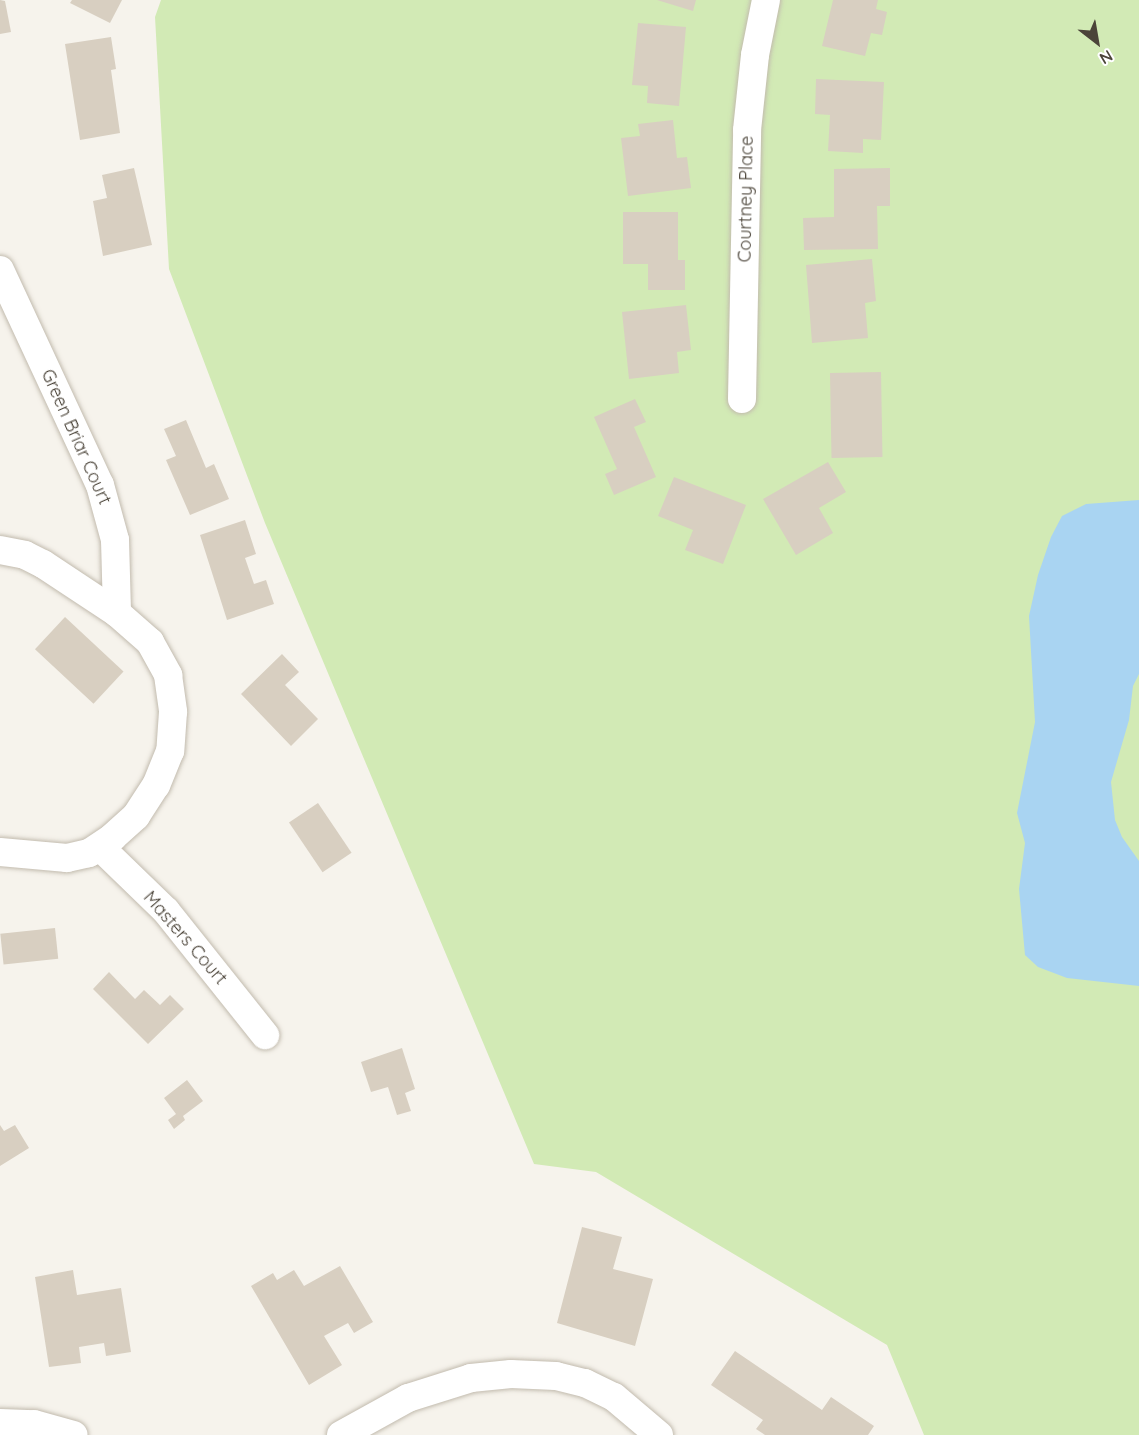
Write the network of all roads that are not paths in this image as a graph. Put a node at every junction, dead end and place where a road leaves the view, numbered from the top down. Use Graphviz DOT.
graph roads {
  1 [pos="766,0"];
  2 [pos="0,270"];
  3 [pos="742,399"];
  4 [pos="0,550"];
  5 [pos="117,613"];
  6 [pos="100,847"];
  7 [pos="0,852"];
  8 [pos="265,1035"];
  9 [pos="0,1423"];
  10 [pos="74,1435"];
  11 [pos="341,1435"];
  12 [pos="659,1435"];
  1 -- 3 [label="street, Courtney Place"];
  2 -- 5 [label="street, Green Briar Court"];
  4 -- 5 [label="street"];
  5 -- 6 [label="street"];
  6 -- 7 [label="street"];
  6 -- 8 [label="street, Masters Court"];
  9 -- 10 [label="street"];
  11 -- 12 [label="street"];
}
